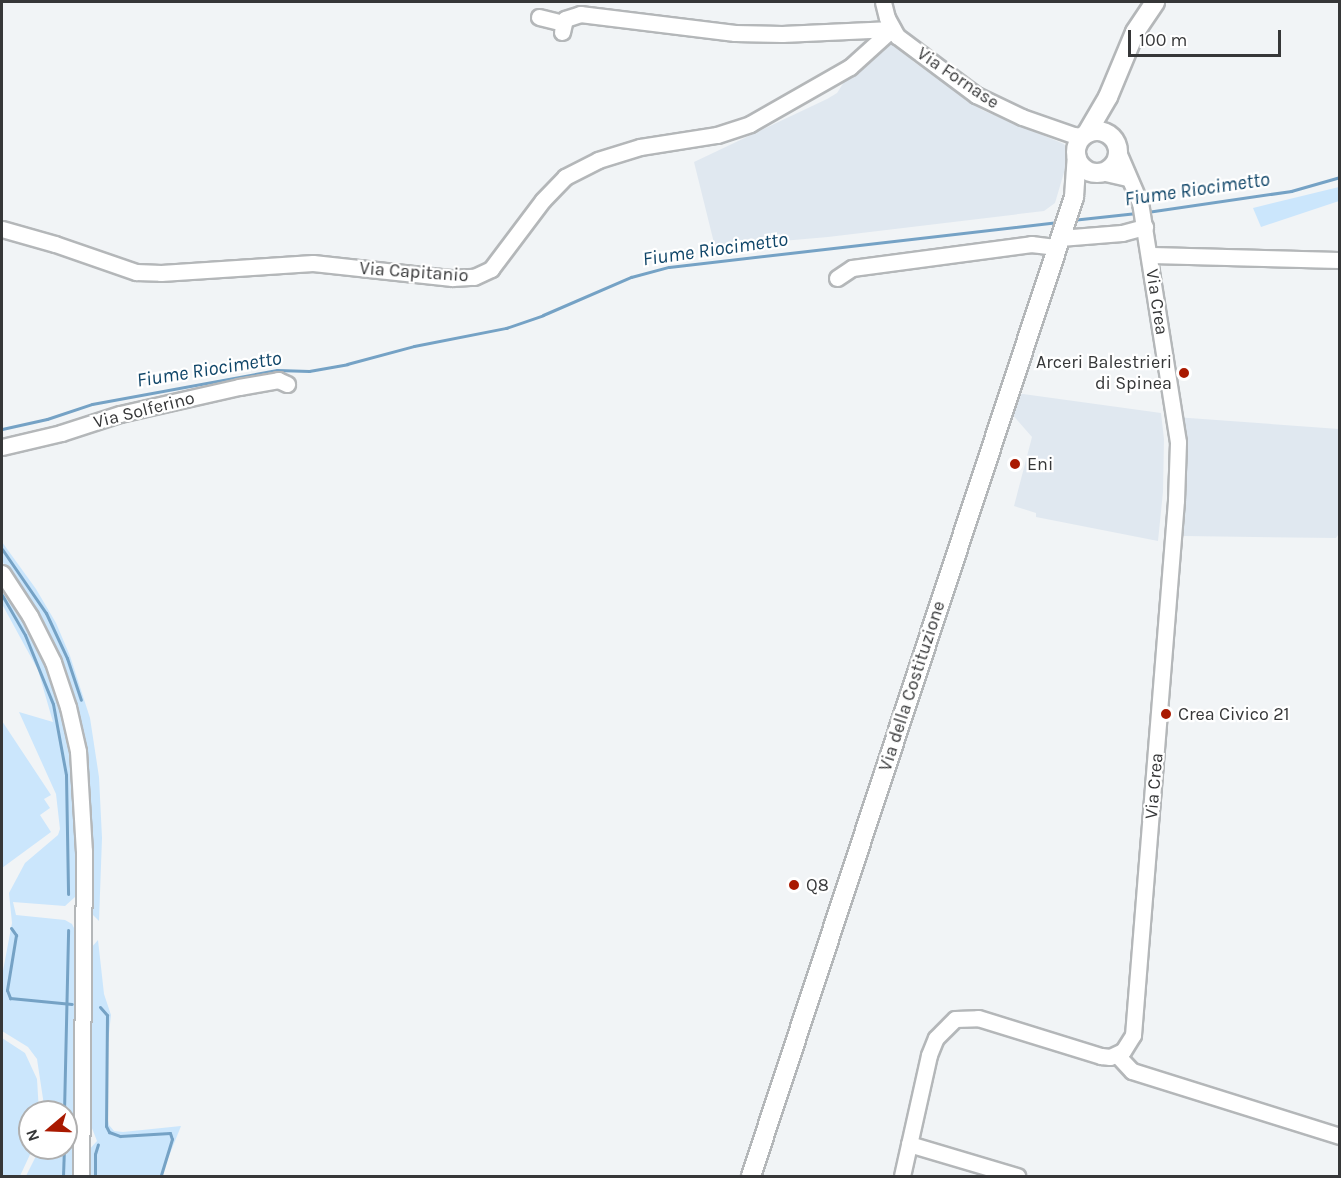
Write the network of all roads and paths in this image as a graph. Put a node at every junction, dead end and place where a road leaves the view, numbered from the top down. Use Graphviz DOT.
graph roads {
  1 [pos="883,2"];
  2 [pos="1155,2"];
  3 [pos="539,17"];
  4 [pos="892,29"];
  5 [pos="1108,97"];
  6 [pos="1081,145"];
  7 [pos="1115,145"];
  8 [pos="1098,172"];
  9 [pos="1128,178"];
  10 [pos="1065,224"];
  11 [pos="1145,226"];
  12 [pos="2,230"];
  13 [pos="1149,255"];
  14 [pos="1340,260"];
  15 [pos="837,278"];
  16 [pos="287,384"];
  17 [pos="2,447"];
  18 [pos="2,573"];
  19 [pos="1117,1054"];
  20 [pos="1340,1136"];
  21 [pos="909,1144"];
  22 [pos="81,1176"];
  23 [pos="751,1176"];
  24 [pos="902,1176"];
  25 [pos="1017,1176"];
  1 -- 4 [label="street, Via Fornase"];
  2 -- 5 [label="main road, Via della Costituzione"];
  3 -- 4 [label="street"];
  4 -- 6 [label="street, Via Fornase"];
  4 -- 12 [label="street, Via Capitanio"];
  5 -- 6 [label="main road, Via della Costituzione"];
  5 -- 7 [label="main road, Via della Costituzione"];
  6 -- 7 [label="main road"];
  6 -- 8 [label="main road"];
  6 -- 10 [label="main road, Via della Costituzione"];
  7 -- 8 [label="main road"];
  7 -- 9 [label="street, Via Crea"];
  8 -- 9 [label="street"];
  8 -- 10 [label="main road, Via della Costituzione"];
  9 -- 11 [label="street, Via Crea"];
  10 -- 11 [label="street"];
  10 -- 15 [label="street"];
  10 -- 23 [label="main road, Via della Costituzione"];
  11 -- 13 [label="street, Via Crea"];
  13 -- 14 [label="street"];
  13 -- 19 [label="street, Via Crea"];
  16 -- 17 [label="street, Via Solferino"];
  18 -- 22 [label="street"];
  19 -- 20 [label="street"];
  19 -- 21 [label="street"];
  21 -- 24 [label="street"];
  21 -- 25 [label="street"];
}
